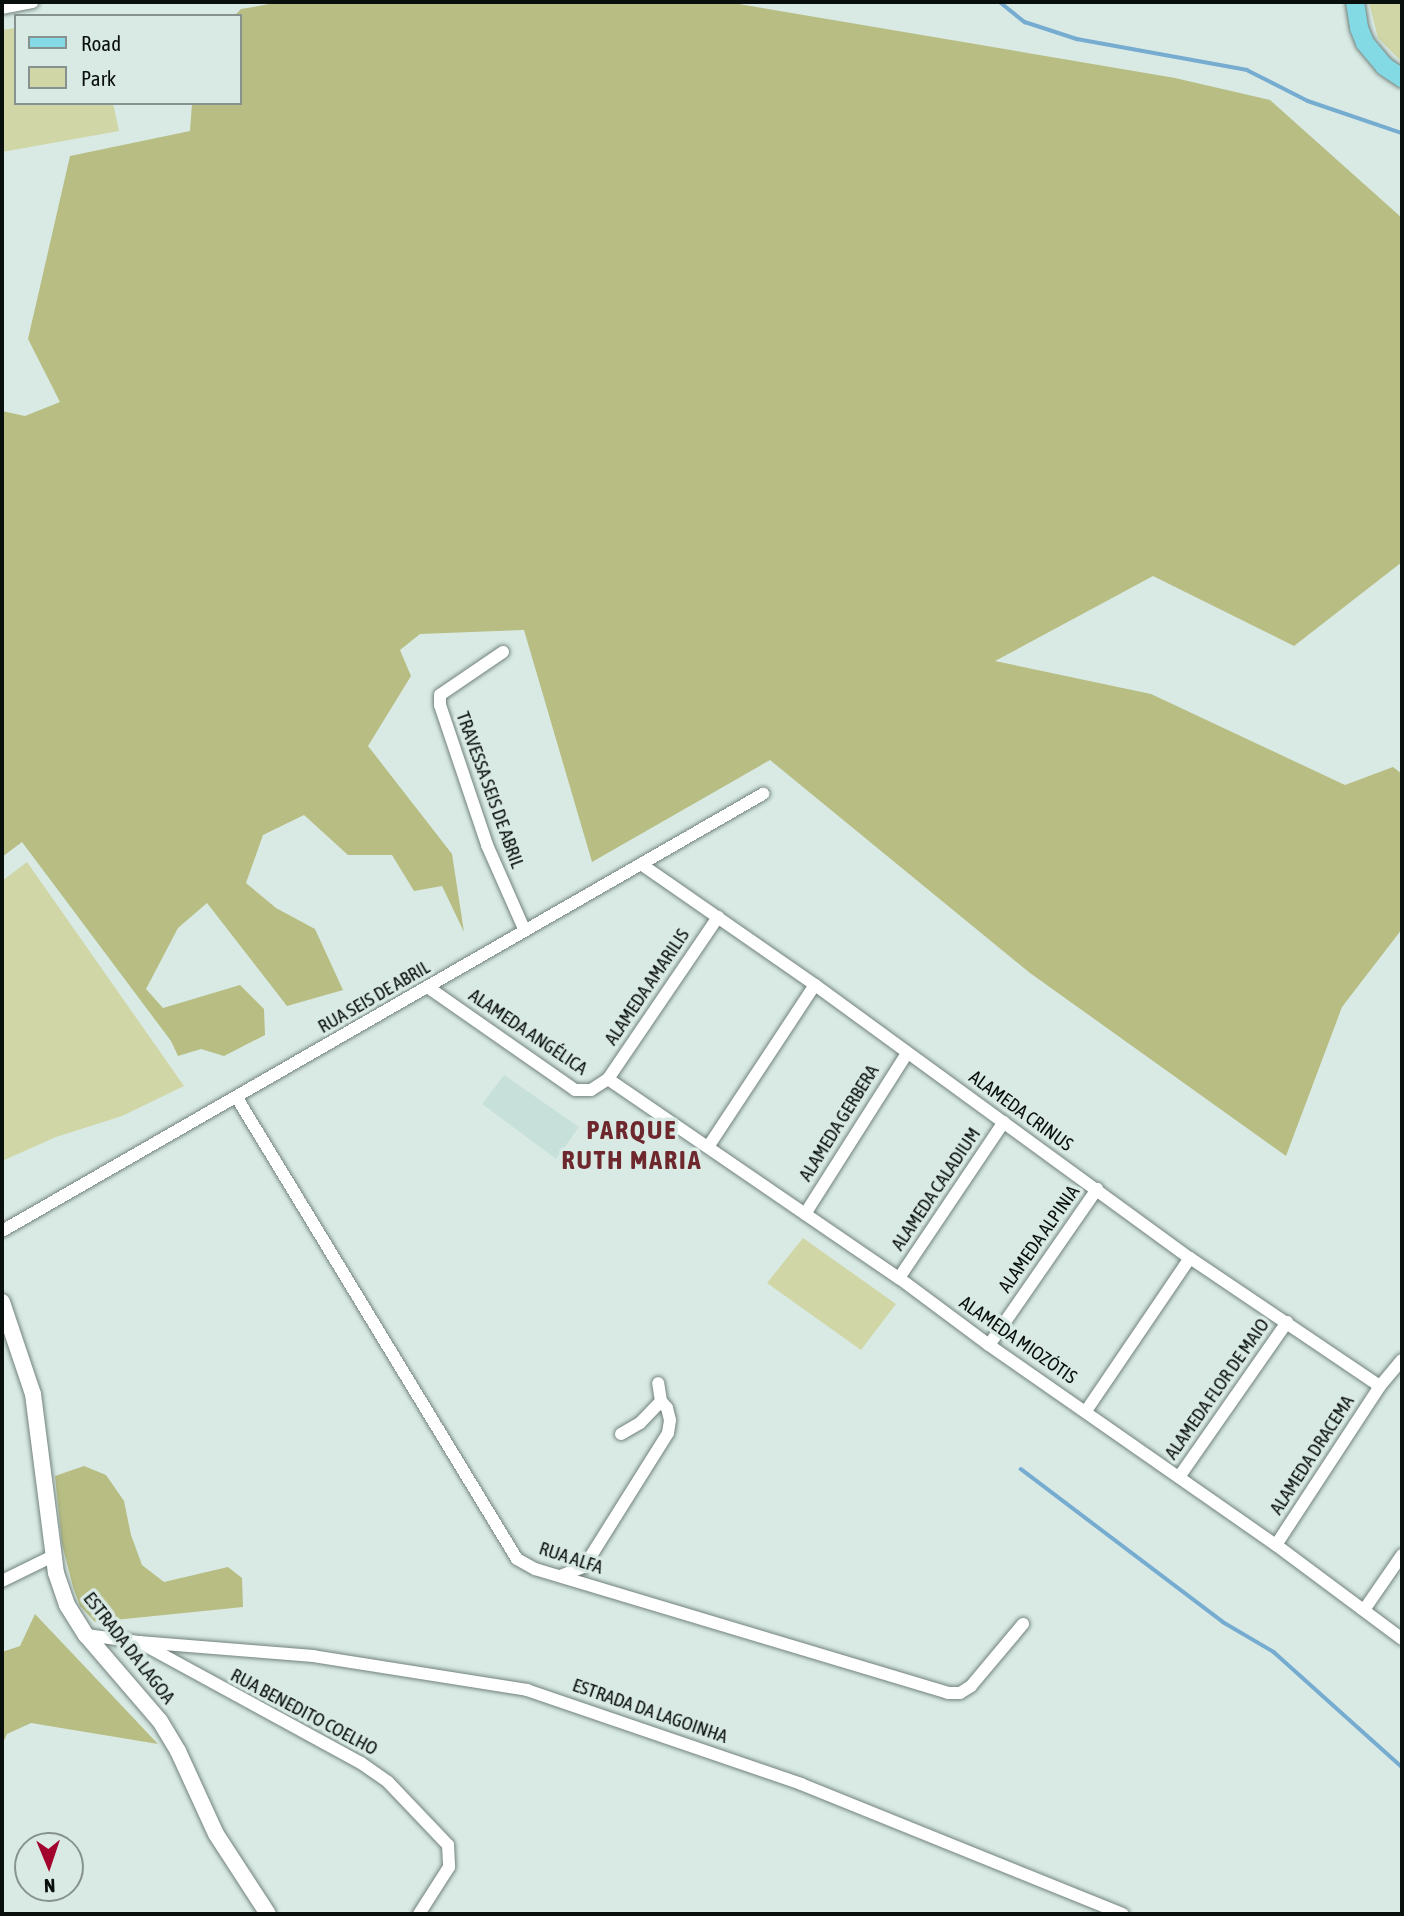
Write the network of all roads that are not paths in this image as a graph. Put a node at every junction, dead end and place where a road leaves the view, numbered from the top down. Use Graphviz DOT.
graph roads {
  1 [pos="32,2"];
  2 [pos="1355,2"];
  3 [pos="2,8"];
  4 [pos="1402,78"];
  5 [pos="503,652"];
  6 [pos="764,793"];
  7 [pos="640,864"];
  8 [pos="718,917"];
  9 [pos="524,929"];
  10 [pos="815,985"];
  11 [pos="429,988"];
  12 [pos="907,1053"];
  13 [pos="608,1079"];
  14 [pos="237,1098"];
  15 [pos="1004,1122"];
  16 [pos="708,1147"];
  17 [pos="1097,1189"];
  18 [pos="805,1214"];
  19 [pos="2,1231"];
  20 [pos="1189,1258"];
  21 [pos="899,1278"];
  22 [pos="2,1302"];
  23 [pos="1287,1322"];
  24 [pos="989,1345"];
  25 [pos="1402,1360"];
  26 [pos="659,1382"];
  27 [pos="1380,1387"];
  28 [pos="661,1401"];
  29 [pos="1086,1411"];
  30 [pos="621,1434"];
  31 [pos="1179,1477"];
  32 [pos="1276,1545"];
  33 [pos="55,1555"];
  34 [pos="1402,1555"];
  35 [pos="560,1576"];
  36 [pos="2,1581"];
  37 [pos="1364,1610"];
  38 [pos="1023,1624"];
  39 [pos="86,1635"];
  40 [pos="1402,1639"];
  41 [pos="139,1642"];
  42 [pos="268,1914"];
  43 [pos="419,1914"];
  44 [pos="1123,1914"];
  1 -- 3 [label="street"];
  2 -- 4 [label="main road"];
  5 -- 9 [label="street, TRAVESSA SEIS DE ABRIL"];
  6 -- 7 [label="street, RUA SEIS DE ABRIL"];
  7 -- 8 [label="street, ALAMEDA CRINUS"];
  7 -- 9 [label="street, RUA SEIS DE ABRIL"];
  8 -- 10 [label="street, ALAMEDA CRINUS"];
  8 -- 13 [label="street, ALAMEDA AMARILIS"];
  9 -- 11 [label="street, RUA SEIS DE ABRIL"];
  10 -- 12 [label="street, ALAMEDA CRINUS"];
  10 -- 16 [label="street"];
  11 -- 13 [label="street, ALAMEDA ANGÉLICA"];
  11 -- 14 [label="street, RUA SEIS DE ABRIL"];
  12 -- 15 [label="street, ALAMEDA CRINUS"];
  12 -- 18 [label="street, ALAMEDA GERBERA"];
  13 -- 16 [label="street, ALAMEDA MIOZÓTIS"];
  14 -- 19 [label="street, RUA SEIS DE ABRIL"];
  14 -- 35 [label="street, RUA ALFA"];
  15 -- 17 [label="street, ALAMEDA CRINUS"];
  15 -- 21 [label="street, ALAMEDA CALADIUM"];
  16 -- 18 [label="street, ALAMEDA MIOZÓTIS"];
  17 -- 20 [label="street, ALAMEDA CRINUS"];
  17 -- 24 [label="street, ALAMEDA ALPINIA"];
  18 -- 21 [label="street, ALAMEDA MIOZÓTIS"];
  20 -- 23 [label="street, ALAMEDA CRINUS"];
  20 -- 29 [label="street"];
  21 -- 24 [label="street, ALAMEDA MIOZÓTIS"];
  22 -- 33 [label="street, ESTRADA DA LAGOA"];
  23 -- 27 [label="street, ALAMEDA CRINUS"];
  23 -- 31 [label="street, ALAMEDA FLOR DE MAIO"];
  24 -- 29 [label="street, ALAMEDA MIOZÓTIS"];
  25 -- 27 [label="street, ALAMEDA DRACEMA"];
  26 -- 28 [label="street"];
  27 -- 32 [label="street, ALAMEDA DRACEMA"];
  28 -- 30 [label="street"];
  28 -- 35 [label="street"];
  29 -- 31 [label="street, ALAMEDA MIOZÓTIS"];
  31 -- 32 [label="street, ALAMEDA MIOZÓTIS"];
  32 -- 37 [label="street, ALAMEDA MIOZÓTIS"];
  33 -- 36 [label="street"];
  33 -- 39 [label="street, ESTRADA DA LAGOA"];
  34 -- 37 [label="street"];
  35 -- 38 [label="street, RUA ALFA"];
  37 -- 40 [label="street, ALAMEDA MIOZÓTIS"];
  39 -- 41 [label="street, RUA BENEDITO COELHO"];
  39 -- 42 [label="street, ESTRADA DA LAGOA"];
  41 -- 43 [label="street, RUA BENEDITO COELHO"];
  41 -- 44 [label="street, ESTRADA DA LAGOINHA"];
}
